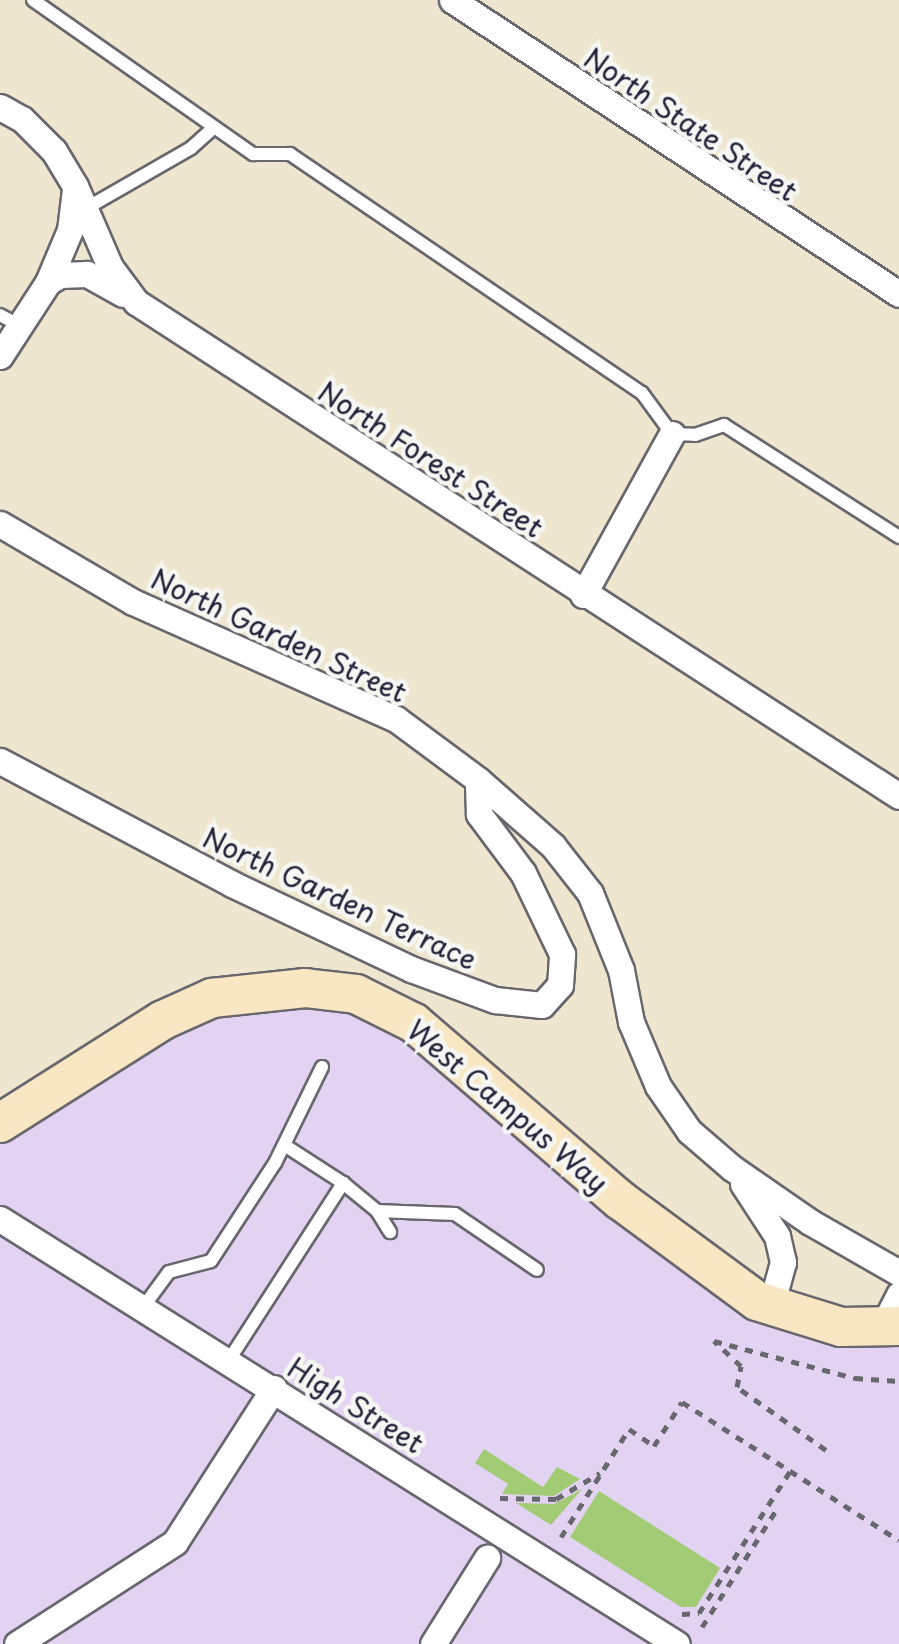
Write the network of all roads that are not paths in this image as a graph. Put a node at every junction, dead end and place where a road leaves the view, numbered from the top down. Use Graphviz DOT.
graph roads {
  1 [pos="34,0"];
  2 [pos="452,0"];
  3 [pos="0,107"];
  4 [pos="213,128"];
  5 [pos="80,198"];
  6 [pos="48,282"];
  7 [pos="899,294"];
  8 [pos="136,302"];
  9 [pos="10,320"];
  10 [pos="0,356"];
  11 [pos="672,434"];
  12 [pos="0,524"];
  13 [pos="899,537"];
  14 [pos="583,595"];
  15 [pos="0,761"];
  16 [pos="478,780"];
  17 [pos="899,796"];
  18 [pos="322,1067"];
  19 [pos="0,1123"];
  20 [pos="284,1146"];
  21 [pos="732,1168"];
  22 [pos="343,1182"];
  23 [pos="377,1211"];
  24 [pos="4,1218"];
  25 [pos="390,1232"];
  26 [pos="536,1270"];
  27 [pos="899,1274"];
  28 [pos="144,1306"];
  29 [pos="771,1306"];
  30 [pos="894,1315"];
  31 [pos="230,1360"];
  32 [pos="274,1388"];
  33 [pos="488,1558"];
  34 [pos="17,1644"];
  35 [pos="433,1644"];
  36 [pos="677,1644"];
  1 -- 4 [label="lane"];
  2 -- 7 [label="street, North State Street"];
  3 -- 5 [label="street, North Forest Street"];
  4 -- 5 [label="lane"];
  4 -- 11 [label="lane"];
  5 -- 6 [label="street"];
  5 -- 8 [label="street, North Forest Street"];
  6 -- 8 [label="street"];
  6 -- 9 [label="street"];
  8 -- 14 [label="street, North Forest Street"];
  9 -- 10 [label="street"];
  11 -- 13 [label="lane"];
  11 -- 14 [label="street"];
  12 -- 16 [label="street, North Garden Street"];
  14 -- 17 [label="street, North Forest Street"];
  15 -- 16 [label="street, North Garden Terrace"];
  16 -- 21 [label="street, North Garden Street"];
  18 -- 20 [label="lane"];
  19 -- 29 [label="street, West Campus Way"];
  20 -- 22 [label="lane"];
  20 -- 28 [label="lane"];
  21 -- 27 [label="street, North Garden Street"];
  21 -- 29 [label="street, North Garden Street"];
  22 -- 23 [label="lane"];
  22 -- 31 [label="lane"];
  23 -- 25 [label="lane"];
  23 -- 26 [label="lane"];
  24 -- 28 [label="street, High Street"];
  28 -- 31 [label="street, High Street"];
  29 -- 30 [label="street, West Campus Way"];
  31 -- 32 [label="street, High Street"];
  32 -- 34 [label="street"];
  32 -- 36 [label="street, High Street"];
  33 -- 35 [label="street"];
}
